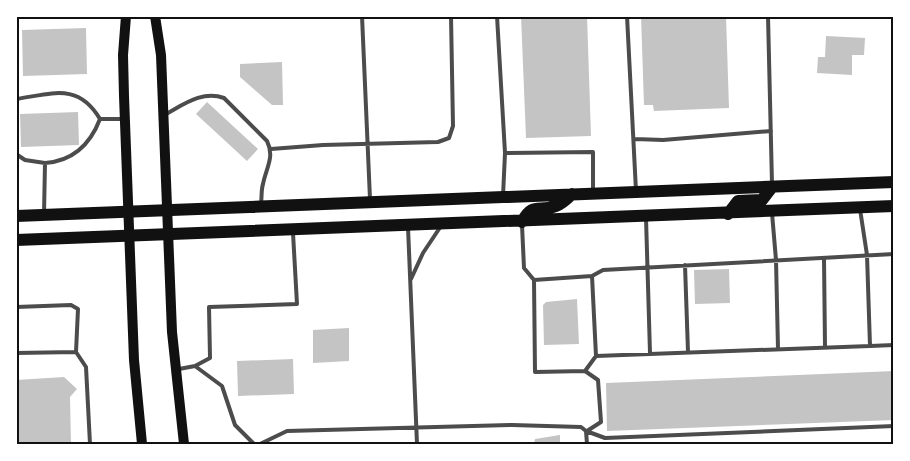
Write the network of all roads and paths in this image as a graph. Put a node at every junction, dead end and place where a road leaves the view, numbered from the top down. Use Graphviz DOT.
graph roads {
  1 [pos="126,16"];
  2 [pos="155,16"];
  3 [pos="362,16"];
  4 [pos="451,16"];
  5 [pos="497,16"];
  6 [pos="627,16"];
  7 [pos="768,16"];
  8 [pos="16,99"];
  9 [pos="164,116"];
  10 [pos="100,119"];
  11 [pos="125,119"];
  12 [pos="771,131"];
  13 [pos="634,139"];
  14 [pos="368,144"];
  15 [pos="271,149"];
  16 [pos="505,153"];
  17 [pos="16,154"];
  18 [pos="45,163"];
  19 [pos="894,182"];
  20 [pos="772,187"];
  21 [pos="636,192"];
  22 [pos="572,194"];
  23 [pos="592,194"];
  24 [pos="503,196"];
  25 [pos="370,202"];
  26 [pos="894,206"];
  27 [pos="261,207"];
  28 [pos="859,208"];
  29 [pos="168,210"];
  30 [pos="129,211"];
  31 [pos="772,212"];
  32 [pos="728,214"];
  33 [pos="44,215"];
  34 [pos="16,216"];
  35 [pos="646,217"];
  36 [pos="522,222"];
  37 [pos="442,225"];
  38 [pos="408,226"];
  39 [pos="292,231"];
  40 [pos="169,234"];
  41 [pos="130,237"];
  42 [pos="16,240"];
  43 [pos="894,254"];
  44 [pos="867,255"];
  45 [pos="824,258"];
  46 [pos="776,260"];
  47 [pos="685,266"];
  48 [pos="648,267"];
  49 [pos="592,276"];
  50 [pos="410,279"];
  51 [pos="534,280"];
  52 [pos="16,307"];
  53 [pos="894,345"];
  54 [pos="870,346"];
  55 [pos="825,347"];
  56 [pos="778,349"];
  57 [pos="76,352"];
  58 [pos="687,352"];
  59 [pos="16,353"];
  60 [pos="650,353"];
  61 [pos="596,356"];
  62 [pos="195,366"];
  63 [pos="174,369"];
  64 [pos="585,371"];
  65 [pos="894,426"];
  66 [pos="416,428"];
  67 [pos="586,431"];
  68 [pos="90,444"];
  69 [pos="142,444"];
  70 [pos="184,444"];
  71 [pos="254,444"];
  72 [pos="260,444"];
  73 [pos="417,444"];
  74 [pos="587,444"];
  1 -- 11 [label="main road"];
  2 -- 9 [label="main road"];
  3 -- 14 [label="lane"];
  4 -- 14 [label="lane"];
  5 -- 16 [label="lane"];
  6 -- 13 [label="lane"];
  7 -- 12 [label="lane"];
  8 -- 10 [label="lane"];
  9 -- 15 [label="lane"];
  9 -- 29 [label="main road"];
  10 -- 11 [label="lane"];
  10 -- 18 [label="lane"];
  11 -- 30 [label="main road"];
  12 -- 13 [label="lane"];
  12 -- 20 [label="lane"];
  13 -- 21 [label="lane"];
  14 -- 15 [label="lane"];
  14 -- 25 [label="lane"];
  15 -- 27 [label="lane"];
  16 -- 23 [label="lane"];
  16 -- 24 [label="lane"];
  17 -- 18 [label="lane"];
  18 -- 33 [label="lane"];
  19 -- 20 [label="main road"];
  20 -- 21 [label="main road"];
  20 -- 32 [label="main road"];
  21 -- 23 [label="main road"];
  22 -- 23 [label="main road"];
  22 -- 24 [label="main road"];
  22 -- 36 [label="main road"];
  24 -- 25 [label="main road"];
  25 -- 27 [label="main road"];
  26 -- 28 [label="main road"];
  27 -- 29 [label="main road"];
  28 -- 31 [label="main road"];
  28 -- 44 [label="lane"];
  29 -- 30 [label="main road"];
  29 -- 40 [label="main road"];
  30 -- 33 [label="main road"];
  30 -- 41 [label="main road"];
  31 -- 32 [label="main road"];
  31 -- 46 [label="lane"];
  32 -- 35 [label="main road"];
  33 -- 34 [label="main road"];
  35 -- 36 [label="main road"];
  35 -- 48 [label="lane"];
  36 -- 37 [label="main road"];
  36 -- 51 [label="lane"];
  37 -- 38 [label="main road"];
  37 -- 50 [label="lane"];
  38 -- 39 [label="main road"];
  38 -- 50 [label="lane"];
  39 -- 40 [label="main road"];
  39 -- 62 [label="lane"];
  40 -- 41 [label="main road"];
  40 -- 63 [label="main road"];
  41 -- 42 [label="main road"];
  41 -- 69 [label="main road"];
  43 -- 44 [label="lane"];
  44 -- 45 [label="lane"];
  44 -- 54 [label="lane"];
  45 -- 46 [label="lane"];
  45 -- 55 [label="lane"];
  46 -- 47 [label="lane"];
  46 -- 56 [label="lane"];
  47 -- 48 [label="lane"];
  47 -- 58 [label="lane"];
  48 -- 49 [label="lane"];
  48 -- 60 [label="lane"];
  49 -- 51 [label="lane"];
  49 -- 61 [label="lane"];
  50 -- 66 [label="lane"];
  51 -- 64 [label="lane"];
  52 -- 57 [label="lane"];
  53 -- 54 [label="lane"];
  54 -- 55 [label="lane"];
  55 -- 56 [label="lane"];
  56 -- 58 [label="lane"];
  57 -- 59 [label="lane"];
  57 -- 68 [label="lane"];
  58 -- 60 [label="lane"];
  60 -- 61 [label="lane"];
  61 -- 64 [label="lane"];
  62 -- 63 [label="lane"];
  62 -- 71 [label="lane"];
  63 -- 70 [label="main road"];
  64 -- 67 [label="lane"];
  65 -- 67 [label="lane"];
  66 -- 67 [label="lane"];
  66 -- 72 [label="lane"];
  66 -- 73 [label="lane"];
  67 -- 74 [label="lane"];
}
